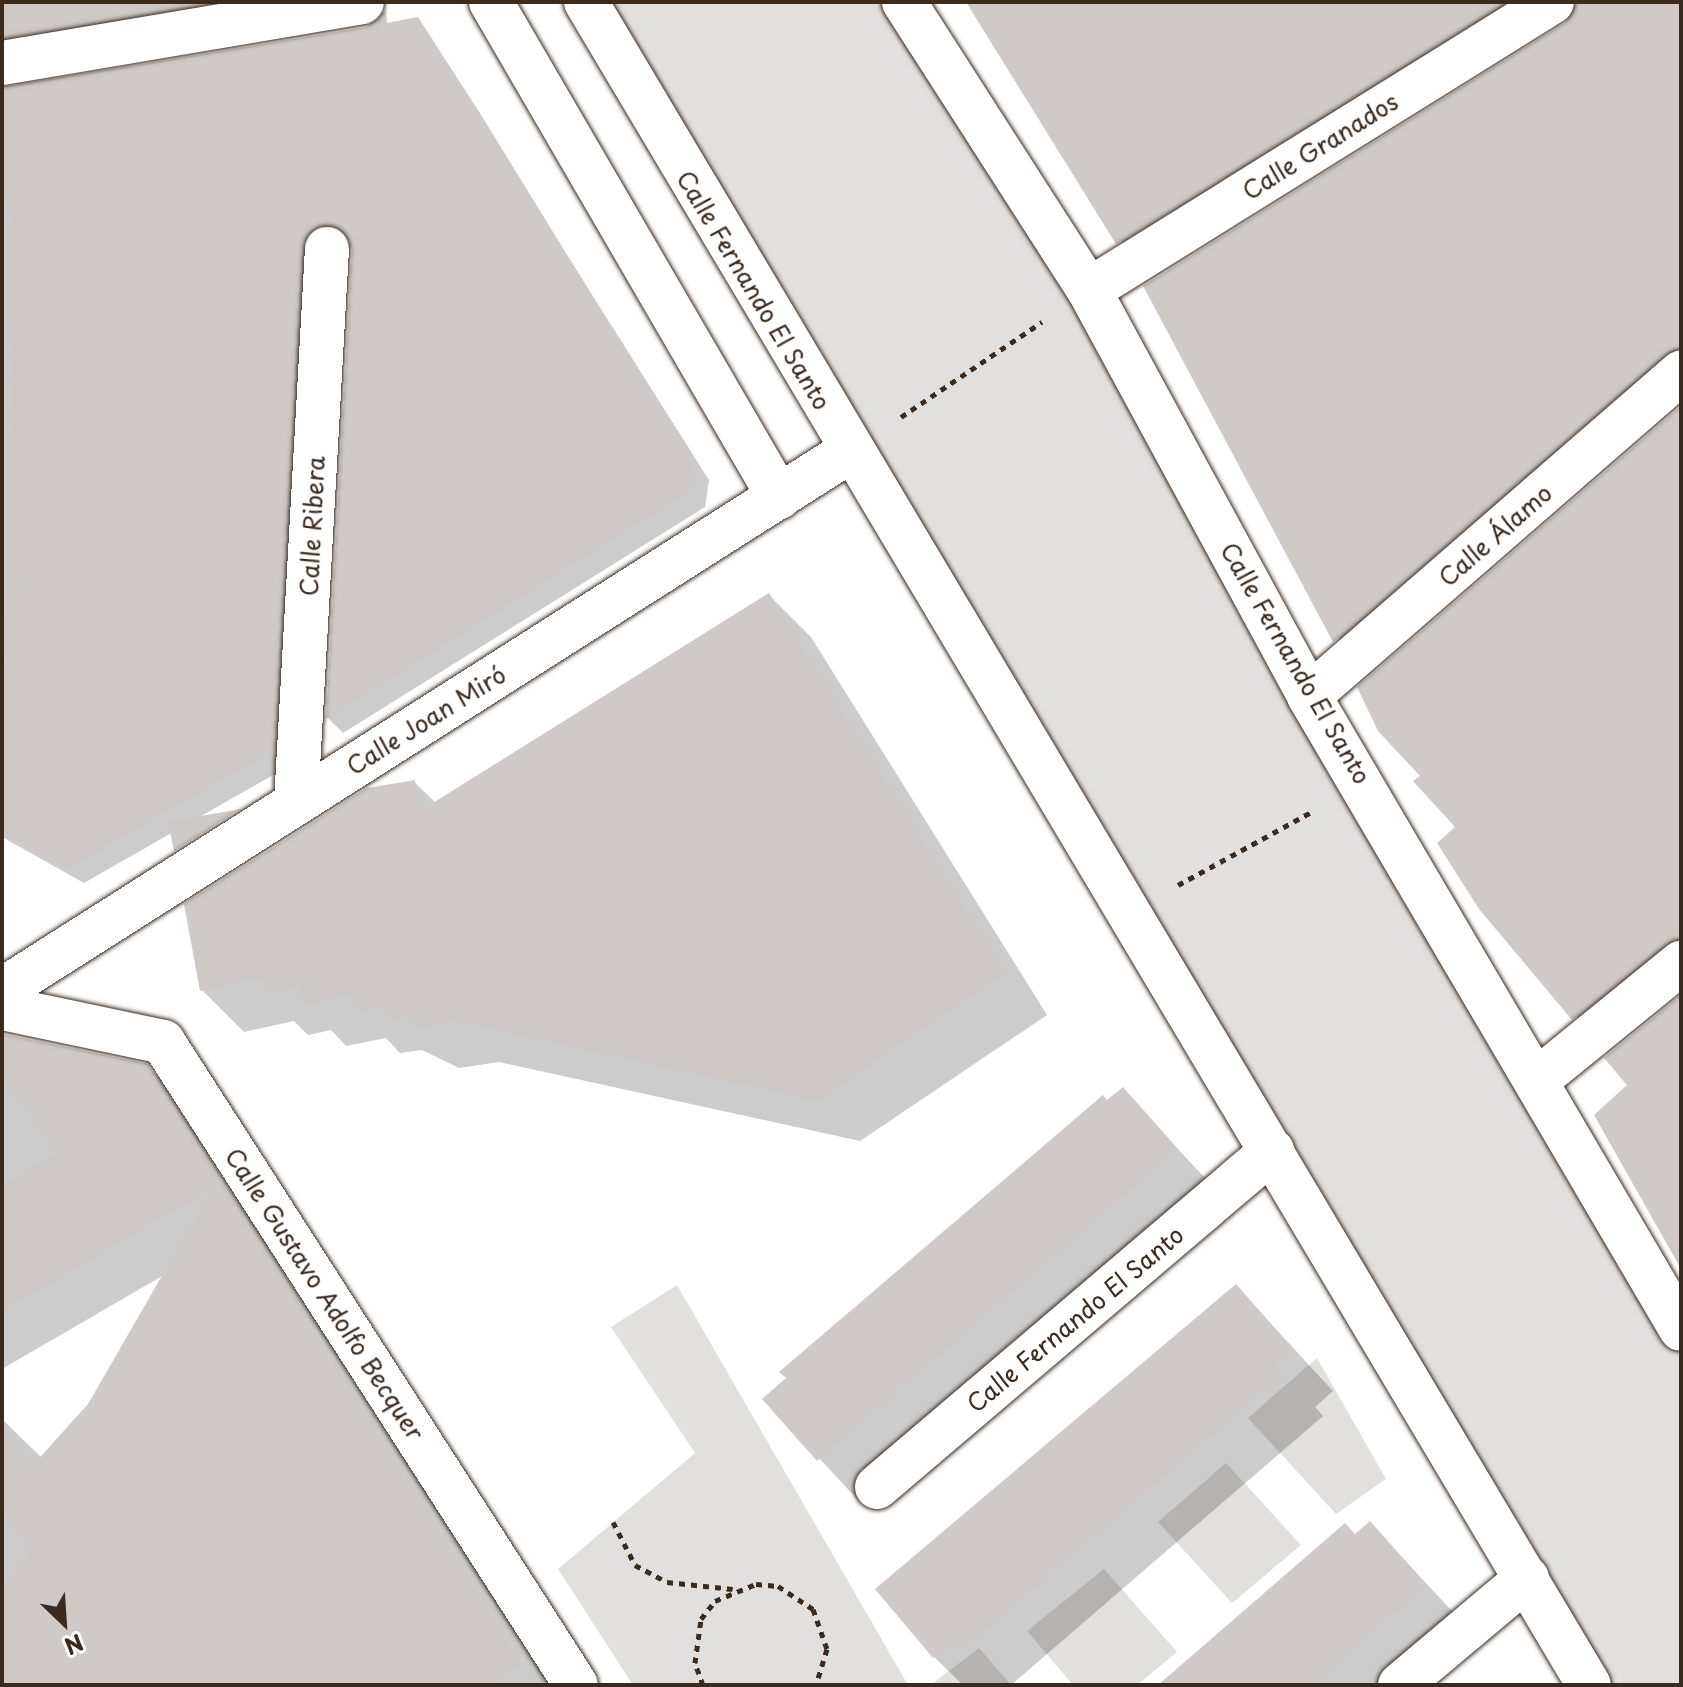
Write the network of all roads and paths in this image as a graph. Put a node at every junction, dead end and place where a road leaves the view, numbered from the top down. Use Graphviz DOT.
graph roads {
  1 [pos="362,2"];
  2 [pos="491,2"];
  3 [pos="586,2"];
  4 [pos="904,2"];
  5 [pos="1552,2"];
  6 [pos="2,63"];
  7 [pos="327,249"];
  8 [pos="1089,290"];
  9 [pos="1681,373"];
  10 [pos="850,451"];
  11 [pos="779,497"];
  12 [pos="1309,696"];
  13 [pos="1365,782"];
  14 [pos="296,803"];
  15 [pos="1128,913"];
  16 [pos="1681,963"];
  17 [pos="2,990"];
  18 [pos="2,1008"];
  19 [pos="1537,1080"];
  20 [pos="1272,1151"];
  21 [pos="1681,1329"];
  22 [pos="877,1487"];
  23 [pos="613,1522"];
  24 [pos="1527,1578"];
  25 [pos="735,1589"];
  26 [pos="576,1685"];
  27 [pos="703,1685"];
  28 [pos="816,1685"];
  29 [pos="1400,1685"];
  30 [pos="1589,1685"];
  1 -- 6 [label="street"];
  2 -- 11 [label="street"];
  3 -- 10 [label="street, Calle Fernando El Santo"];
  4 -- 8 [label="street, Calle Fernando El Santo"];
  5 -- 8 [label="street, Calle Granados"];
  7 -- 14 [label="street, Calle Ribera"];
  8 -- 10 [label="path"];
  8 -- 12 [label="street, Calle Fernando El Santo"];
  9 -- 12 [label="street, Calle Álamo"];
  10 -- 11 [label="street, Calle Joan Miró"];
  10 -- 15 [label="street, Calle Fernando El Santo"];
  11 -- 14 [label="street, Calle Joan Miró"];
  12 -- 13 [label="street, Calle Fernando El Santo"];
  13 -- 15 [label="path"];
  13 -- 19 [label="street, Calle Fernando El Santo"];
  14 -- 17 [label="street, Calle Joan Miró"];
  15 -- 20 [label="street, Calle Fernando El Santo"];
  16 -- 19 [label="street"];
  18 -- 26 [label="street, Calle Gustavo Adolfo Becquer"];
  19 -- 21 [label="street, Calle Fernando El Santo"];
  20 -- 22 [label="street, Calle Fernando El Santo"];
  20 -- 24 [label="street, Calle Fernando El Santo"];
  23 -- 25 [label="path"];
  24 -- 29 [label="street"];
  24 -- 30 [label="street, Calle Fernando El Santo"];
  25 -- 27 [label="path"];
  25 -- 28 [label="path"];
}
